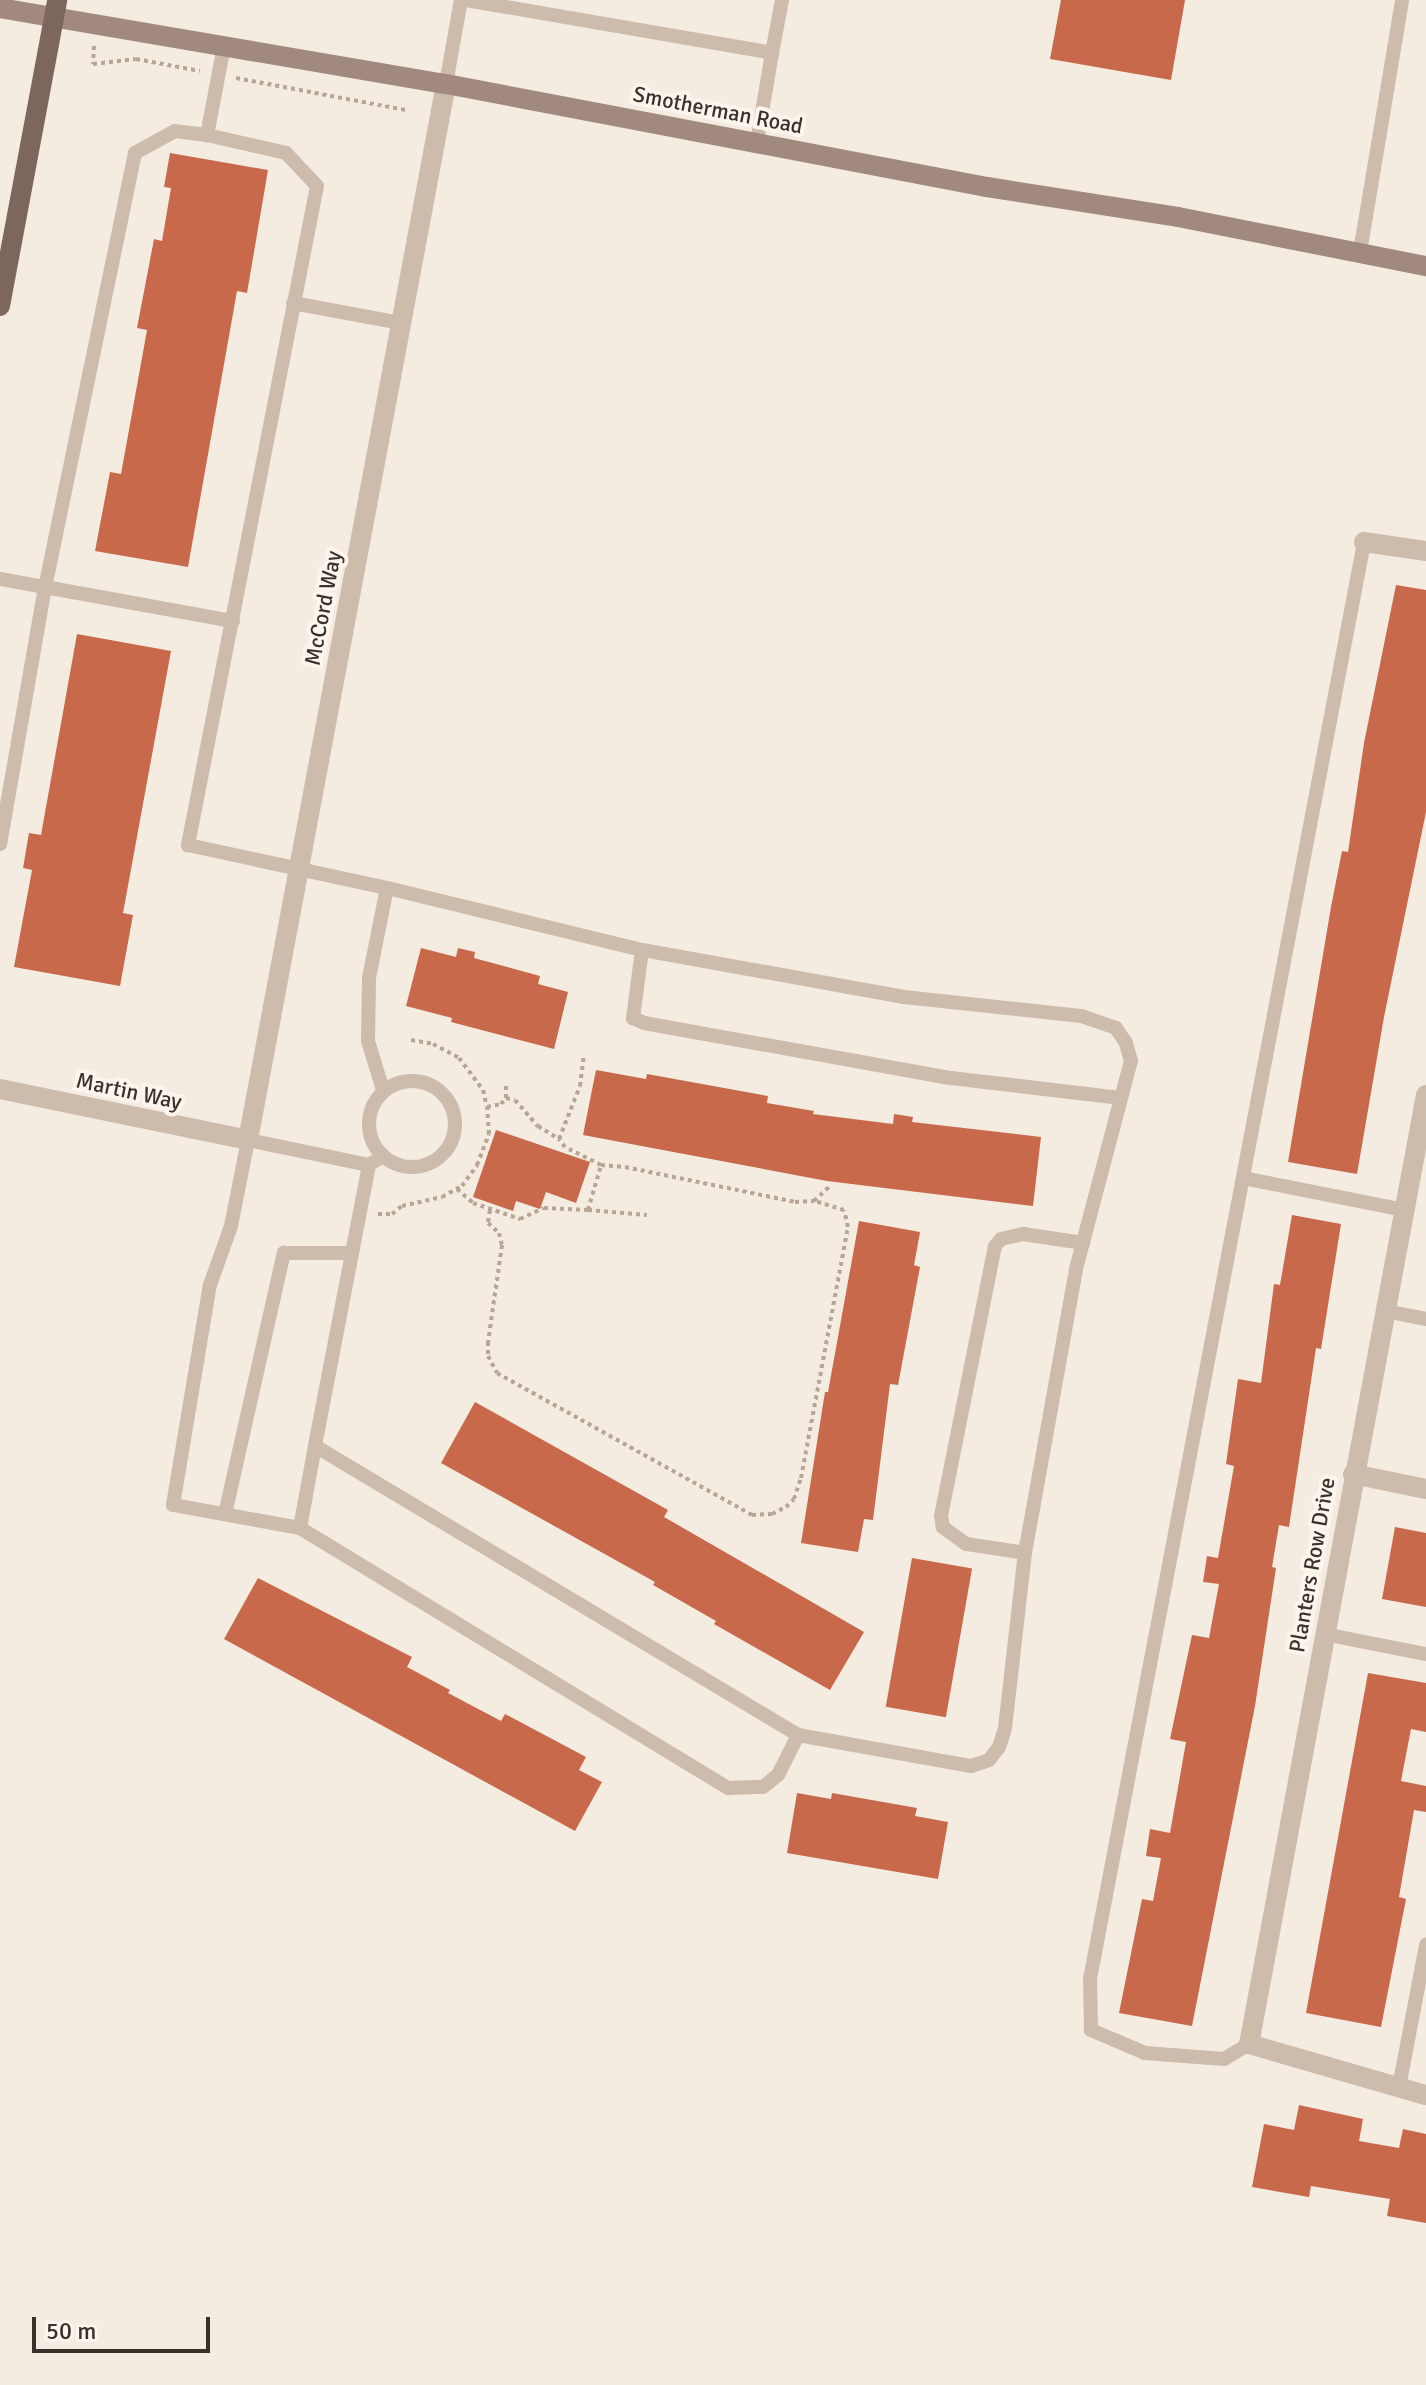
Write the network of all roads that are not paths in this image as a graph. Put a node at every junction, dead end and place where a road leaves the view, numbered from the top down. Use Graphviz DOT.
graph roads {
  1 [pos="463,0"];
  2 [pos="782,0"];
  3 [pos="1402,0"];
  4 [pos="0,8"];
  5 [pos="55,9"];
  6 [pos="224,46"];
  7 [pos="772,53"];
  8 [pos="446,84"];
  9 [pos="207,135"];
  10 [pos="757,142"];
  11 [pos="1360,252"];
  12 [pos="1426,266"];
  13 [pos="293,303"];
  14 [pos="0,306"];
  15 [pos="401,323"];
  16 [pos="1364,542"];
  17 [pos="1426,551"];
  18 [pos="0,579"];
  19 [pos="45,587"];
  20 [pos="233,621"];
  21 [pos="0,844"];
  22 [pos="298,870"];
  23 [pos="387,888"];
  24 [pos="642,950"];
  25 [pos="0,1089"];
  26 [pos="383,1090"];
  27 [pos="1426,1095"];
  28 [pos="1121,1098"];
  29 [pos="248,1140"];
  30 [pos="383,1156"];
  31 [pos="1420,1157"];
  32 [pos="369,1165"];
  33 [pos="1243,1178"];
  34 [pos="1405,1210"];
  35 [pos="1083,1243"];
  36 [pos="352,1253"];
  37 [pos="1385,1311"];
  38 [pos="1426,1319"];
  39 [pos="315,1446"];
  40 [pos="1353,1474"];
  41 [pos="1426,1489"];
  42 [pos="225,1514"];
  43 [pos="300,1528"];
  44 [pos="1025,1553"];
  45 [pos="1324,1634"];
  46 [pos="1426,1654"];
  47 [pos="798,1735"];
  48 [pos="1426,1945"];
  49 [pos="1249,2044"];
  50 [pos="1399,2087"];
  51 [pos="1426,2095"];
  1 -- 7 [label="lane"];
  1 -- 8 [label="lane"];
  2 -- 7 [label="lane"];
  3 -- 11 [label="lane"];
  4 -- 5 [label="street, Smotherman Road"];
  5 -- 6 [label="street, Smotherman Road"];
  5 -- 14 [label="main road"];
  6 -- 8 [label="street, Smotherman Road"];
  6 -- 9 [label="lane"];
  7 -- 10 [label="lane"];
  8 -- 10 [label="street, Smotherman Road"];
  8 -- 15 [label="street, McCord Way"];
  9 -- 13 [label="lane"];
  9 -- 19 [label="lane"];
  10 -- 11 [label="street, Smotherman Road"];
  11 -- 12 [label="street, Smotherman Road"];
  13 -- 15 [label="lane"];
  13 -- 20 [label="lane"];
  15 -- 22 [label="street, McCord Way"];
  16 -- 17 [label="street"];
  16 -- 33 [label="lane"];
  18 -- 19 [label="lane"];
  19 -- 20 [label="lane"];
  19 -- 21 [label="lane"];
  20 -- 22 [label="lane"];
  22 -- 23 [label="lane"];
  22 -- 29 [label="street, McCord Way"];
  23 -- 24 [label="lane"];
  23 -- 26 [label="lane"];
  24 -- 28 [label="lane"];
  24 -- 28 [label="lane"];
  25 -- 29 [label="street, Martin Way"];
  26 -- 30 [label="lane"];
  26 -- 30 [label="lane"];
  27 -- 31 [label="street, Planters Row Drive"];
  28 -- 35 [label="lane"];
  29 -- 32 [label="lane"];
  29 -- 42 [label="lane"];
  30 -- 32 [label="lane"];
  31 -- 34 [label="street, Planters Row Drive"];
  32 -- 36 [label="lane"];
  33 -- 34 [label="lane"];
  33 -- 49 [label="lane"];
  34 -- 37 [label="street, Planters Row Drive"];
  35 -- 44 [label="lane"];
  35 -- 44 [label="lane"];
  36 -- 39 [label="lane"];
  36 -- 42 [label="lane"];
  37 -- 38 [label="lane"];
  37 -- 40 [label="street, Planters Row Drive"];
  39 -- 43 [label="lane"];
  39 -- 47 [label="lane"];
  40 -- 41 [label="street"];
  40 -- 45 [label="street, Planters Row Drive"];
  42 -- 43 [label="lane"];
  43 -- 47 [label="lane"];
  44 -- 47 [label="lane"];
  45 -- 46 [label="lane"];
  45 -- 49 [label="street, Planters Row Drive"];
  48 -- 50 [label="lane"];
  49 -- 50 [label="street"];
  50 -- 51 [label="street"];
}
